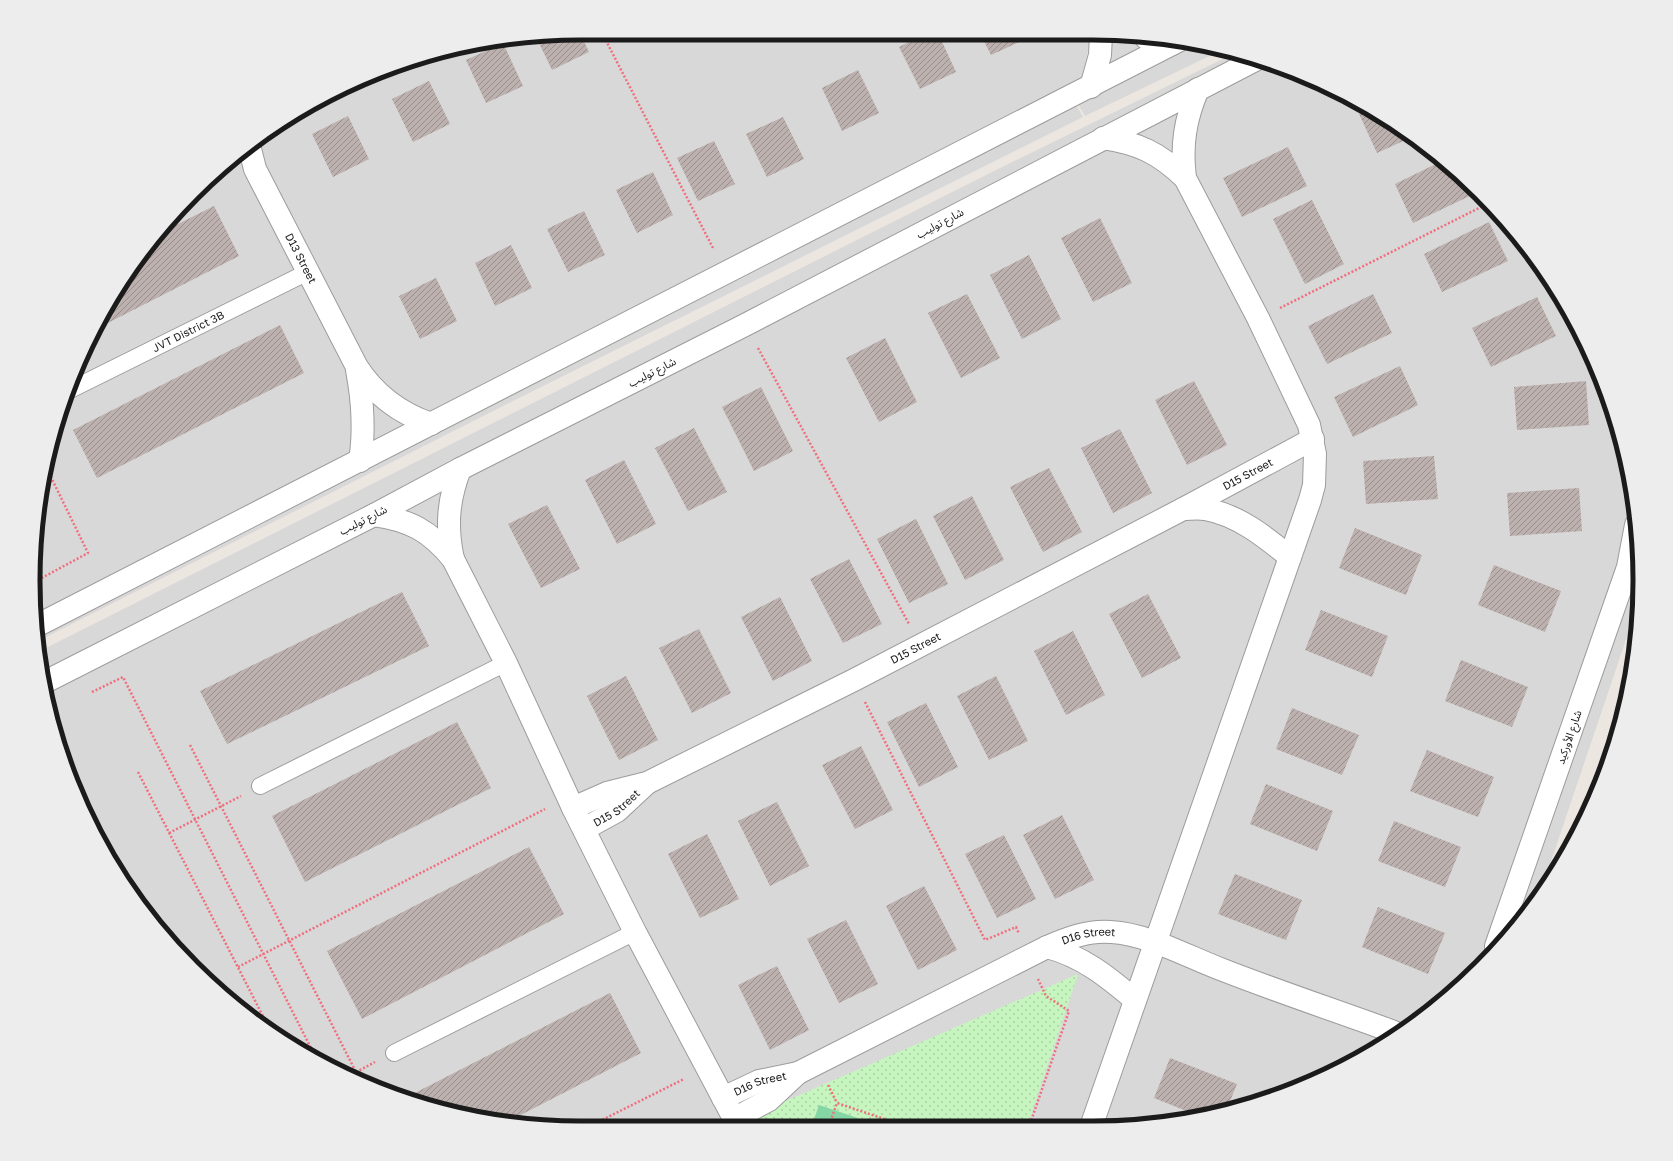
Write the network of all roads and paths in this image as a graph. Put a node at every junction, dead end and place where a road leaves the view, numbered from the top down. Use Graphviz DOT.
graph roads {
  1 [pos="606,40"];
  2 [pos="1101,40"];
  3 [pos="1169,46"];
  4 [pos="1248,63"];
  5 [pos="1092,87"];
  6 [pos="1198,89"];
  7 [pos="1103,138"];
  8 [pos="251,152"];
  9 [pos="1185,178"];
  10 [pos="1483,206"];
  11 [pos="308,272"];
  12 [pos="726,273"];
  13 [pos="1258,318"];
  14 [pos="745,325"];
  15 [pos="357,367"];
  16 [pos="76,387"];
  17 [pos="431,424"];
  18 [pos="1313,439"];
  19 [pos="360,461"];
  20 [pos="460,469"];
  21 [pos="50,475"];
  22 [pos="1183,509"];
  23 [pos="374,515"];
  24 [pos="1632,546"];
  25 [pos="1290,557"];
  26 [pos="453,559"];
  27 [pos="40,579"];
  28 [pos="42,623"];
  29 [pos="920,646"];
  30 [pos="506,663"];
  31 [pos="49,680"];
  32 [pos="854,680"];
  33 [pos="92,692"];
  34 [pos="190,745"];
  35 [pos="138,772"];
  36 [pos="647,783"];
  37 [pos="260,786"];
  38 [pos="571,802"];
  39 [pos="221,806"];
  40 [pos="195,819"];
  41 [pos="584,829"];
  42 [pos="168,833"];
  43 [pos="635,932"];
  44 [pos="1499,937"];
  45 [pos="289,940"];
  46 [pos="1155,943"];
  47 [pos="1038,952"];
  48 [pos="264,954"];
  49 [pos="238,967"];
  50 [pos="1135,1000"];
  51 [pos="264,1019"];
  52 [pos="1391,1031"];
  53 [pos="312,1050"];
  54 [pos="394,1053"];
  55 [pos="708,1068"];
  56 [pos="356,1072"];
  57 [pos="798,1073"];
  58 [pos="723,1098"];
  59 [pos="600,1121"];
  60 [pos="735,1121"];
  61 [pos="738,1121"];
  62 [pos="830,1121"];
  63 [pos="890,1121"];
  64 [pos="1031,1121"];
  65 [pos="1093,1121"];
  1 -- 12 [label="path"];
  2 -- 5 [label="street"];
  3 -- 5 [label="street"];
  4 -- 6 [label="street, شارع توليب"];
  5 -- 12 [label="street"];
  6 -- 7 [label="street, شارع توليب"];
  6 -- 9 [label="street"];
  7 -- 9 [label="street"];
  7 -- 14 [label="street, شارع توليب"];
  8 -- 11 [label="street, D13 Street"];
  9 -- 13 [label="street"];
  10 -- 13 [label="path"];
  11 -- 15 [label="street, D13 Street"];
  11 -- 16 [label="lane, JVT District 3B"];
  12 -- 17 [label="street"];
  13 -- 18 [label="street"];
  14 -- 20 [label="street, شارع توليب"];
  14 -- 29 [label="path"];
  15 -- 17 [label="street, D13 Street"];
  15 -- 19 [label="street, D13 Street"];
  17 -- 19 [label="street"];
  18 -- 22 [label="street, D15 Street"];
  18 -- 25 [label="street"];
  19 -- 28 [label="street"];
  20 -- 23 [label="street, شارع توليب"];
  20 -- 26 [label="street"];
  21 -- 27 [label="path"];
  22 -- 25 [label="street, D15 Street"];
  22 -- 29 [label="street, D15 Street"];
  23 -- 26 [label="street"];
  23 -- 31 [label="street, شارع توليب"];
  24 -- 44 [label="street, شارع الأوركيد"];
  25 -- 46 [label="street"];
  26 -- 30 [label="street"];
  29 -- 32 [label="street, D15 Street"];
  30 -- 37 [label="lane"];
  30 -- 38 [label="street"];
  32 -- 36 [label="street, D15 Street"];
  32 -- 47 [label="path"];
  33 -- 40 [label="path"];
  34 -- 39 [label="path"];
  35 -- 42 [label="path"];
  36 -- 38 [label="street, D15 Street"];
  36 -- 41 [label="street, D15 Street"];
  37 -- 39 [label="path"];
  38 -- 41 [label="street"];
  38 -- 45 [label="path"];
  39 -- 40 [label="path"];
  39 -- 45 [label="path"];
  40 -- 42 [label="path"];
  40 -- 48 [label="path"];
  41 -- 43 [label="street"];
  42 -- 49 [label="path"];
  43 -- 54 [label="lane"];
  43 -- 55 [label="street"];
  45 -- 48 [label="path"];
  45 -- 56 [label="path"];
  46 -- 47 [label="street, D16 Street"];
  46 -- 50 [label="street"];
  46 -- 52 [label="street, D16 Street"];
  47 -- 50 [label="street"];
  47 -- 57 [label="street, D16 Street"];
  47 -- 64 [label="path"];
  48 -- 49 [label="path"];
  48 -- 53 [label="path"];
  49 -- 51 [label="path"];
  50 -- 65 [label="street"];
  54 -- 56 [label="path"];
  55 -- 58 [label="street"];
  55 -- 59 [label="path"];
  57 -- 58 [label="street, D16 Street"];
  57 -- 61 [label="street, D16 Street"];
  58 -- 60 [label="street"];
  62 -- 63 [label="path"];
}
